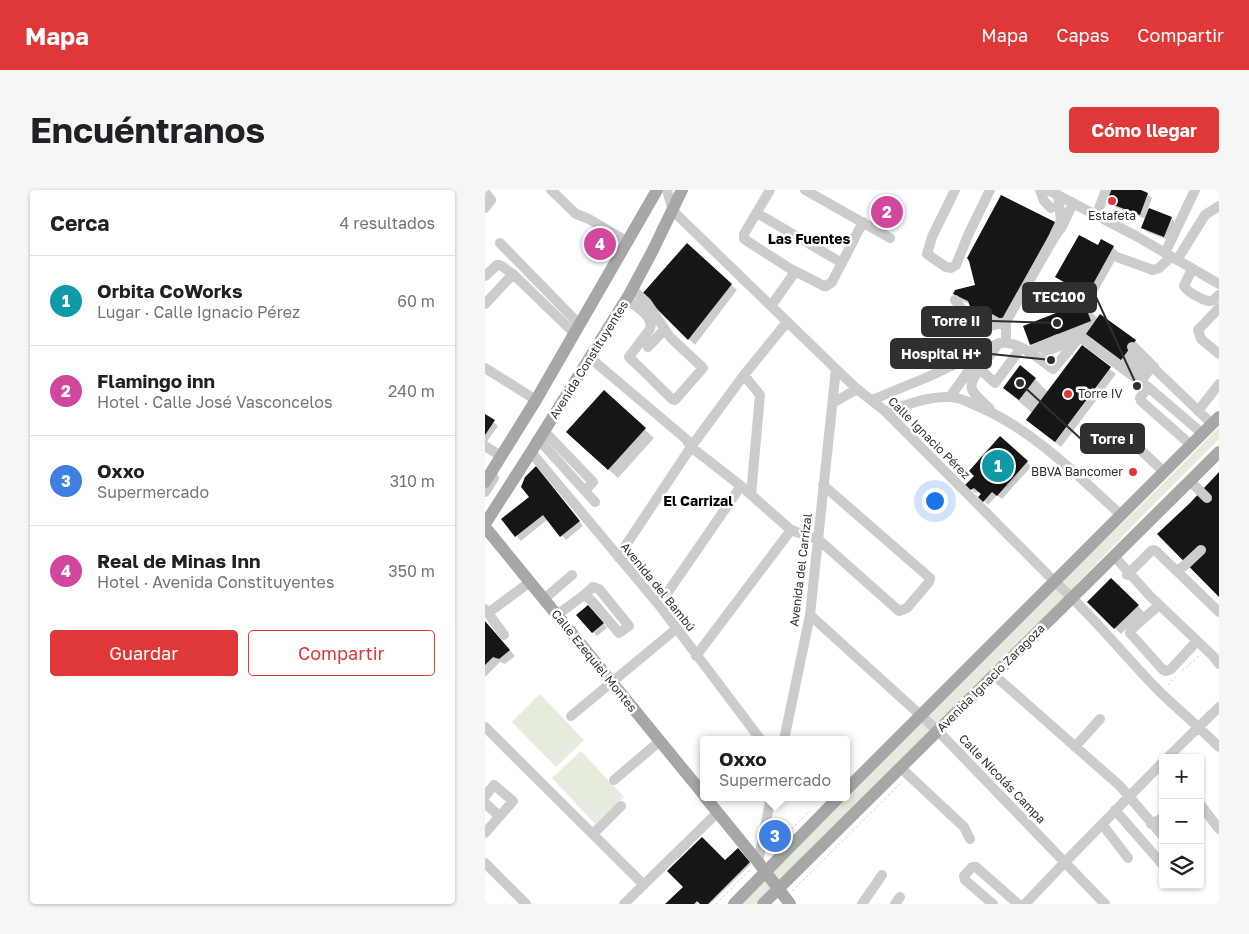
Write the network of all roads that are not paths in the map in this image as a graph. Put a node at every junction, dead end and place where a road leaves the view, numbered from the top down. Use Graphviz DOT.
graph roads {
  1 [pos="551,190"];
  2 [pos="667,190"];
  3 [pos="677,190"];
  4 [pos="683,190"];
  5 [pos="770,190"];
  6 [pos="805,190"];
  7 [pos="955,190"];
  8 [pos="990,190"];
  9 [pos="1039,190"];
  10 [pos="1048,190"];
  11 [pos="1106,190"];
  12 [pos="1195,190"];
  13 [pos="656,191"];
  14 [pos="485,192"];
  15 [pos="1058,195"];
  16 [pos="1073,203"];
  17 [pos="1219,206"];
  18 [pos="485,208"];
  19 [pos="672,208"];
  20 [pos="1051,208"];
  21 [pos="757,213"];
  22 [pos="1096,216"];
  23 [pos="863,222"];
  24 [pos="890,238"];
  25 [pos="1053,238"];
  26 [pos="628,242"];
  27 [pos="500,243"];
  28 [pos="1117,257"];
  29 [pos="1171,257"];
  30 [pos="843,263"];
  31 [pos="1192,269"];
  32 [pos="792,270"];
  33 [pos="513,274"];
  34 [pos="485,276"];
  35 [pos="1219,284"];
  36 [pos="629,294"];
  37 [pos="1219,294"];
  38 [pos="955,300"];
  39 [pos="485,304"];
  40 [pos="769,304"];
  41 [pos="1219,308"];
  42 [pos="787,322"];
  43 [pos="1006,322"];
  44 [pos="577,330"];
  45 [pos="664,330"];
  46 [pos="1080,337"];
  47 [pos="1002,342"];
  48 [pos="648,347"];
  49 [pos="1132,347"];
  50 [pos="984,350"];
  51 [pos="1025,350"];
  52 [pos="1219,354"];
  53 [pos="589,357"];
  54 [pos="485,368"];
  55 [pos="836,369"];
  56 [pos="980,369"];
  57 [pos="744,375"];
  58 [pos="956,382"];
  59 [pos="975,382"];
  60 [pos="1219,384"];
  61 [pos="1148,387"];
  62 [pos="857,389"];
  63 [pos="949,396"];
  64 [pos="932,399"];
  65 [pos="536,400"];
  66 [pos="872,400"];
  67 [pos="833,403"];
  68 [pos="885,411"];
  69 [pos="1198,411"];
  70 [pos="997,415"];
  71 [pos="1211,425"];
  72 [pos="542,435"];
  73 [pos="1128,438"];
  74 [pos="1191,445"];
  75 [pos="485,446"];
  76 [pos="691,447"];
  77 [pos="531,452"];
  78 [pos="1219,452"];
  79 [pos="501,456"];
  80 [pos="1164,472"];
  81 [pos="1190,481"];
  82 [pos="485,482"];
  83 [pos="823,485"];
  84 [pos="741,486"];
  85 [pos="485,492"];
  86 [pos="751,495"];
  87 [pos="1207,498"];
  88 [pos="595,502"];
  89 [pos="1121,515"];
  90 [pos="485,516"];
  91 [pos="485,525"];
  92 [pos="791,530"];
  93 [pos="819,540"];
  94 [pos="1201,550"];
  95 [pos="618,557"];
  96 [pos="1112,558"];
  97 [pos="1181,573"];
  98 [pos="572,575"];
  99 [pos="1129,575"];
  100 [pos="1054,581"];
  101 [pos="530,582"];
  102 [pos="584,596"];
  103 [pos="1073,598"];
  104 [pos="544,599"];
  105 [pos="659,604"];
  106 [pos="1159,605"];
  107 [pos="487,611"];
  108 [pos="1219,612"];
  109 [pos="557,615"];
  110 [pos="810,615"];
  111 [pos="676,629"];
  112 [pos="505,635"];
  113 [pos="1197,641"];
  114 [pos="696,656"];
  115 [pos="1216,657"];
  116 [pos="995,676"];
  117 [pos="612,682"];
  118 [pos="1219,707"];
  119 [pos="921,714"];
  120 [pos="571,716"];
  121 [pos="1100,718"];
  122 [pos="1199,726"];
  123 [pos="485,727"];
  124 [pos="938,731"];
  125 [pos="758,736"];
  126 [pos="784,736"];
  127 [pos="660,742"];
  128 [pos="1075,747"];
  129 [pos="1219,748"];
  130 [pos="1171,754"];
  131 [pos="1159,766"];
  132 [pos="901,768"];
  133 [pos="614,780"];
  134 [pos="850,786"];
  135 [pos="700,790"];
  136 [pos="485,796"];
  137 [pos="1128,796"];
  138 [pos="709,801"];
  139 [pos="770,801"];
  140 [pos="835,801"];
  141 [pos="485,803"];
  142 [pos="621,806"];
  143 [pos="1204,809"];
  144 [pos="1115,810"];
  145 [pos="717,812"];
  146 [pos="499,816"];
  147 [pos="1159,820"];
  148 [pos="1102,824"];
  149 [pos="1151,824"];
  150 [pos="1219,829"];
  151 [pos="485,832"];
  152 [pos="1159,832"];
  153 [pos="593,834"];
  154 [pos="970,839"];
  155 [pos="1128,858"];
  156 [pos="1159,860"];
  157 [pos="1065,862"];
  158 [pos="485,863"];
  159 [pos="762,867"];
  160 [pos="882,874"];
  161 [pos="644,885"];
  162 [pos="778,890"];
  163 [pos="526,904"];
  164 [pos="624,904"];
  165 [pos="733,904"];
  166 [pos="763,904"];
  167 [pos="790,904"];
  168 [pos="862,904"];
  169 [pos="993,904"];
  170 [pos="1018,904"];
  171 [pos="1025,904"];
  172 [pos="1105,904"];
  1 -- 26 [label="street"];
  2 -- 19 [label="street, Calle Ignacio Pérez"];
  3 -- 19 [label="street"];
  4 -- 19 [label="main road, Avenida Constituyentes"];
  5 -- 21 [label="street"];
  6 -- 23 [label="street"];
  7 -- 8 [label="street"];
  9 -- 20 [label="street"];
  10 -- 15 [label="street"];
  11 -- 22 [label="street"];
  12 -- 29 [label="street"];
  13 -- 26 [label="main road, Avenida Constituyentes"];
  13 -- 85 [label="street"];
  14 -- 18 [label="street"];
  15 -- 16 [label="street"];
  15 -- 25 [label="street"];
  16 -- 22 [label="street"];
  16 -- 25 [label="street"];
  17 -- 29 [label="street"];
  19 -- 36 [label="main road, Avenida Constituyentes"];
  19 -- 40 [label="street, Calle Ignacio Pérez"];
  19 -- 90 [label="street"];
  21 -- 30 [label="street"];
  21 -- 32 [label="street"];
  22 -- 29 [label="street"];
  23 -- 24 [label="street"];
  23 -- 30 [label="street"];
  25 -- 43 [label="street"];
  26 -- 44 [label="main road, Avenida Constituyentes"];
  27 -- 44 [label="street"];
  28 -- 29 [label="street"];
  29 -- 31 [label="street"];
  30 -- 32 [label="street"];
  31 -- 35 [label="street"];
  31 -- 37 [label="street"];
  32 -- 40 [label="street"];
  33 -- 34 [label="street"];
  33 -- 39 [label="street"];
  33 -- 44 [label="street"];
  36 -- 45 [label="street"];
  36 -- 45 [label="street"];
  36 -- 53 [label="main road, Avenida Constituyentes"];
  38 -- 43 [label="street"];
  40 -- 42 [label="street, Calle Ignacio Pérez"];
  41 -- 52 [label="street"];
  42 -- 55 [label="street, Calle Ignacio Pérez"];
  42 -- 57 [label="street"];
  43 -- 47 [label="street"];
  44 -- 65 [label="main road, Avenida Constituyentes"];
  45 -- 48 [label="street"];
  46 -- 51 [label="street"];
  46 -- 51 [label="street"];
  46 -- 61 [label="street"];
  47 -- 50 [label="street"];
  47 -- 51 [label="street"];
  47 -- 56 [label="street"];
  49 -- 69 [label="street"];
  50 -- 63 [label="street"];
  50 -- 66 [label="street"];
  51 -- 56 [label="street"];
  53 -- 72 [label="main road, Avenida Constituyentes"];
  53 -- 76 [label="street"];
  54 -- 65 [label="street"];
  55 -- 62 [label="street, Calle Ignacio Pérez"];
  55 -- 67 [label="street, Avenida del Carrizal"];
  56 -- 70 [label="street"];
  57 -- 76 [label="street"];
  57 -- 86 [label="street"];
  58 -- 64 [label="street"];
  59 -- 70 [label="street"];
  60 -- 69 [label="street"];
  61 -- 71 [label="street"];
  61 -- 74 [label="street"];
  62 -- 66 [label="street, Calle Ignacio Pérez"];
  62 -- 67 [label="street"];
  63 -- 64 [label="street"];
  63 -- 70 [label="street"];
  64 -- 68 [label="street"];
  65 -- 79 [label="main road, Avenida Constituyentes"];
  66 -- 68 [label="street, Calle Ignacio Pérez"];
  67 -- 83 [label="street, Avenida del Carrizal"];
  68 -- 100 [label="street, Calle Ignacio Pérez"];
  69 -- 71 [label="street"];
  70 -- 89 [label="street"];
  71 -- 74 [label="main road, Avenida Ignacio Zaragoza"];
  72 -- 77 [label="main road, Avenida Constituyentes"];
  72 -- 88 [label="street"];
  73 -- 80 [label="street"];
  74 -- 80 [label="main road, Avenida Ignacio Zaragoza"];
  75 -- 79 [label="street"];
  76 -- 84 [label="street"];
  76 -- 95 [label="street"];
  77 -- 91 [label="main road, Avenida Constituyentes"];
  77 -- 95 [label="street, Avenida del Bambú"];
  78 -- 81 [label="main road, Avenida Ignacio Zaragoza"];
  79 -- 82 [label="main road, Avenida Constituyentes"];
  80 -- 89 [label="main road, Avenida Ignacio Zaragoza"];
  81 -- 87 [label="street"];
  81 -- 96 [label="main road, Avenida Ignacio Zaragoza"];
  83 -- 93 [label="street, Avenida del Carrizal"];
  83 -- 93 [label="street"];
  84 -- 86 [label="street"];
  84 -- 105 [label="street"];
  86 -- 92 [label="street"];
  89 -- 100 [label="main road, Avenida Ignacio Zaragoza"];
  91 -- 101 [label="main road, Calle Ezequiel Montes"];
  92 -- 93 [label="street"];
  92 -- 114 [label="street"];
  93 -- 110 [label="street, Avenida del Carrizal"];
  94 -- 97 [label="street"];
  95 -- 105 [label="street, Avenida del Bambú"];
  96 -- 99 [label="street"];
  96 -- 103 [label="main road, Avenida Ignacio Zaragoza"];
  97 -- 99 [label="street"];
  97 -- 108 [label="street"];
  98 -- 104 [label="street"];
  99 -- 106 [label="street"];
  100 -- 103 [label="street, Calle Ignacio Pérez"];
  100 -- 119 [label="main road, Avenida Ignacio Zaragoza"];
  101 -- 104 [label="main road, Calle Ezequiel Montes"];
  101 -- 107 [label="street"];
  102 -- 102 [label="street"];
  102 -- 109 [label="street"];
  103 -- 116 [label="main road, Avenida Ignacio Zaragoza"];
  103 -- 122 [label="street, Calle Ignacio Pérez"];
  104 -- 109 [label="main road, Calle Ezequiel Montes"];
  105 -- 111 [label="street, Avenida del Bambú"];
  106 -- 113 [label="street"];
  106 -- 113 [label="street"];
  107 -- 112 [label="street"];
  109 -- 117 [label="main road, Calle Ezequiel Montes"];
  110 -- 119 [label="street, Calle Nicolás Campa"];
  110 -- 126 [label="street, Avenida del Carrizal"];
  111 -- 114 [label="street, Avenida del Bambú"];
  111 -- 117 [label="street"];
  113 -- 115 [label="street"];
  114 -- 125 [label="street, Avenida del Bambú"];
  116 -- 124 [label="main road, Avenida Ignacio Zaragoza"];
  116 -- 128 [label="street"];
  117 -- 120 [label="street"];
  117 -- 127 [label="main road, Calle Ezequiel Montes"];
  118 -- 122 [label="street"];
  119 -- 124 [label="street, Calle Nicolás Campa"];
  119 -- 134 [label="main road, Avenida Ignacio Zaragoza"];
  121 -- 128 [label="street"];
  122 -- 129 [label="street, Calle Ignacio Pérez"];
  122 -- 130 [label="street"];
  123 -- 153 [label="street"];
  124 -- 132 [label="main road, Avenida Ignacio Zaragoza"];
  124 -- 157 [label="street, Calle Nicolás Campa"];
  127 -- 133 [label="street"];
  127 -- 135 [label="main road, Calle Ezequiel Montes"];
  128 -- 137 [label="street"];
  131 -- 137 [label="street"];
  132 -- 154 [label="street"];
  132 -- 162 [label="main road, Avenida Ignacio Zaragoza"];
  136 -- 146 [label="street"];
  137 -- 144 [label="street"];
  137 -- 149 [label="street"];
  138 -- 145 [label="main road, Calle Ezequiel Montes"];
  139 -- 159 [label="street"];
  140 -- 159 [label="main road"];
  141 -- 146 [label="street"];
  142 -- 153 [label="street"];
  143 -- 150 [label="street"];
  144 -- 148 [label="street"];
  144 -- 156 [label="street"];
  145 -- 159 [label="main road, Calle Ezequiel Montes"];
  145 -- 161 [label="street"];
  146 -- 151 [label="street"];
  147 -- 149 [label="street"];
  148 -- 155 [label="street"];
  148 -- 157 [label="street"];
  149 -- 152 [label="street"];
  153 -- 161 [label="street"];
  157 -- 171 [label="street"];
  157 -- 172 [label="street, Calle Nicolás Campa"];
  158 -- 163 [label="street"];
  159 -- 162 [label="main road, Calle Ezequiel Montes"];
  159 -- 165 [label="main road"];
  160 -- 168 [label="street"];
  161 -- 164 [label="street"];
  162 -- 166 [label="main road, Avenida Ignacio Zaragoza"];
  162 -- 167 [label="main road, Calle Ezequiel Montes"];
  169 -- 170 [label="street"];
}
